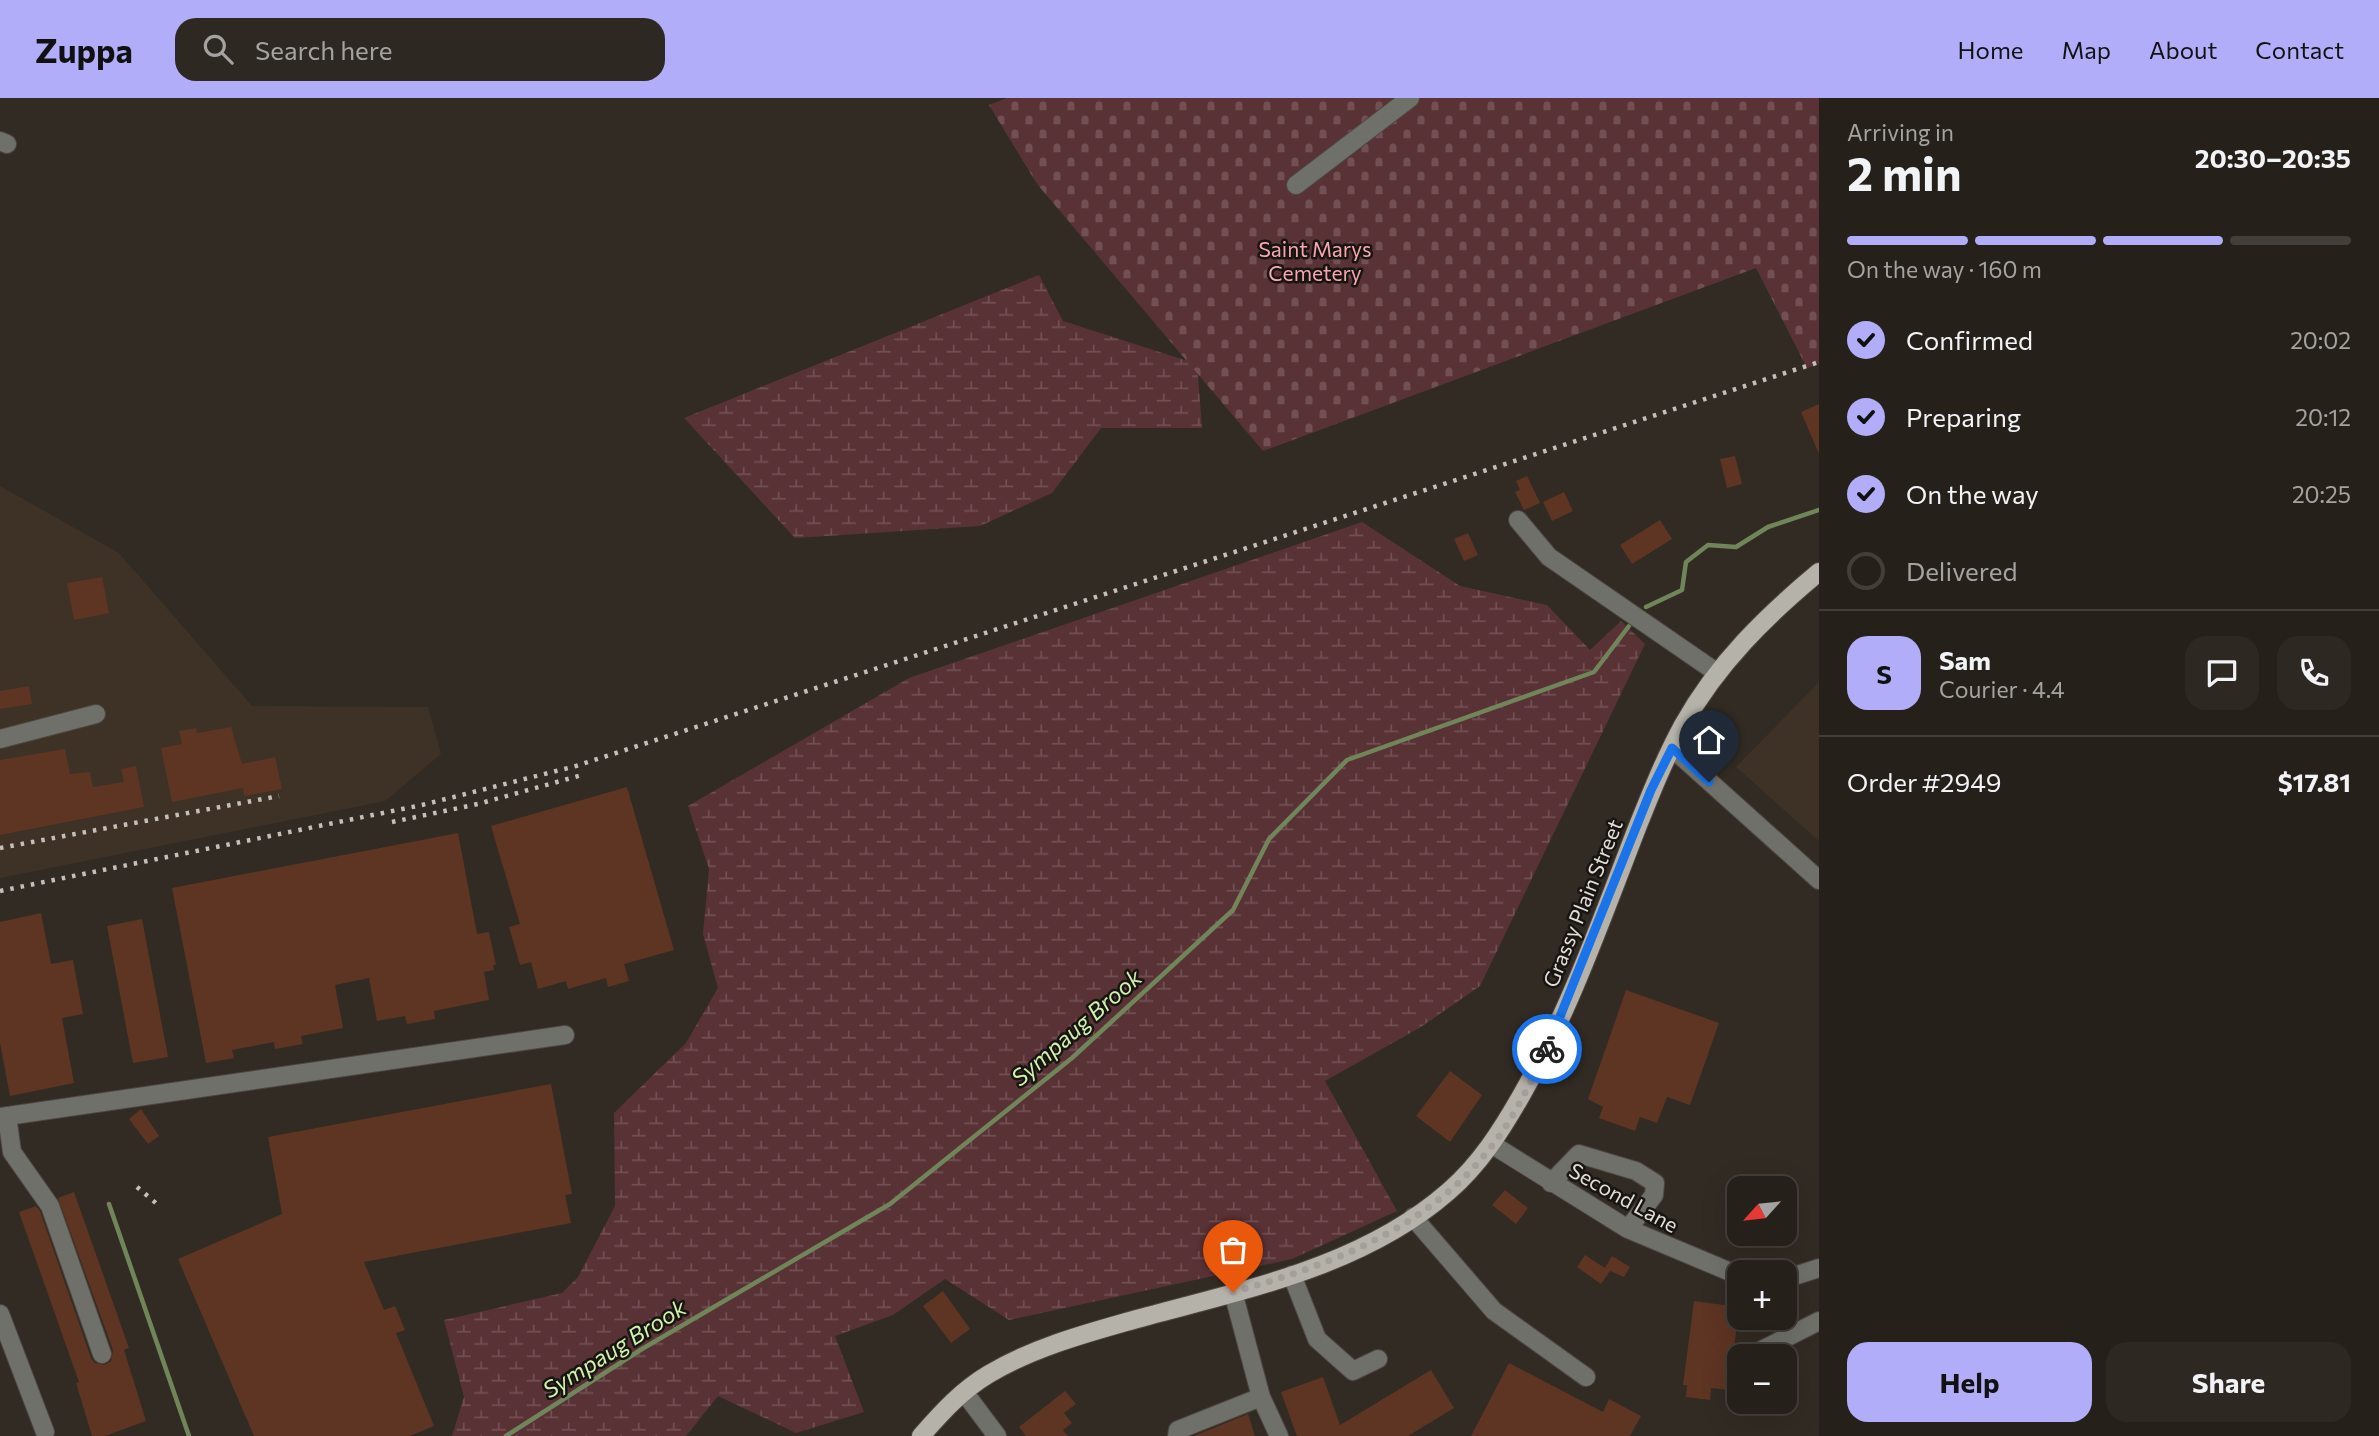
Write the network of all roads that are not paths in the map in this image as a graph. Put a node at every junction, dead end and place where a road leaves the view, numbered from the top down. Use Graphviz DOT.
graph roads {
  1 [pos="1410,98"];
  2 [pos="1296,185"];
  3 [pos="1518,520"];
  4 [pos="1819,572"];
  5 [pos="1716,672"];
  6 [pos="96,715"];
  7 [pos="0,739"];
  8 [pos="1672,748"];
  9 [pos="1819,880"];
  10 [pos="565,1035"];
  11 [pos="3,1116"];
  12 [pos="1493,1145"];
  13 [pos="1551,1183"];
  14 [pos="1413,1217"];
  15 [pos="1628,1229"];
  16 [pos="1819,1268"];
  17 [pos="1727,1271"];
  18 [pos="1292,1275"];
  19 [pos="1797,1275"];
  20 [pos="1233,1292"];
  21 [pos="0,1314"];
  22 [pos="1819,1321"];
  23 [pos="1774,1344"];
  24 [pos="102,1354"];
  25 [pos="1378,1359"];
  26 [pos="1586,1377"];
  27 [pos="964,1392"];
  28 [pos="1261,1397"];
  29 [pos="45,1432"];
  30 [pos="921,1436"];
  31 [pos="997,1436"];
  32 [pos="1177,1436"];
  33 [pos="1279,1436"];
  1 -- 2 [label="street"];
  3 -- 5 [label="street"];
  4 -- 5 [label="main road, Grassy Plain Street"];
  5 -- 8 [label="main road, Grassy Plain Street"];
  6 -- 7 [label="street"];
  8 -- 9 [label="street"];
  8 -- 12 [label="main road, Grassy Plain Street"];
  10 -- 11 [label="street"];
  11 -- 24 [label="street"];
  12 -- 13 [label="street, Second Lane"];
  12 -- 14 [label="main road, Grassy Plain Street"];
  13 -- 15 [label="street, Second Lane"];
  13 -- 15 [label="street"];
  14 -- 18 [label="main road, Grassy Plain Street"];
  14 -- 26 [label="street"];
  15 -- 17 [label="street, Second Lane"];
  16 -- 19 [label="street"];
  18 -- 20 [label="main road, Grassy Plain Street"];
  18 -- 25 [label="street"];
  20 -- 27 [label="main road, Grassy Plain Street"];
  20 -- 28 [label="street"];
  21 -- 29 [label="street"];
  22 -- 23 [label="street"];
  27 -- 30 [label="main road, Grassy Plain Street"];
  27 -- 31 [label="street"];
  28 -- 32 [label="street"];
  28 -- 33 [label="street"];
}
